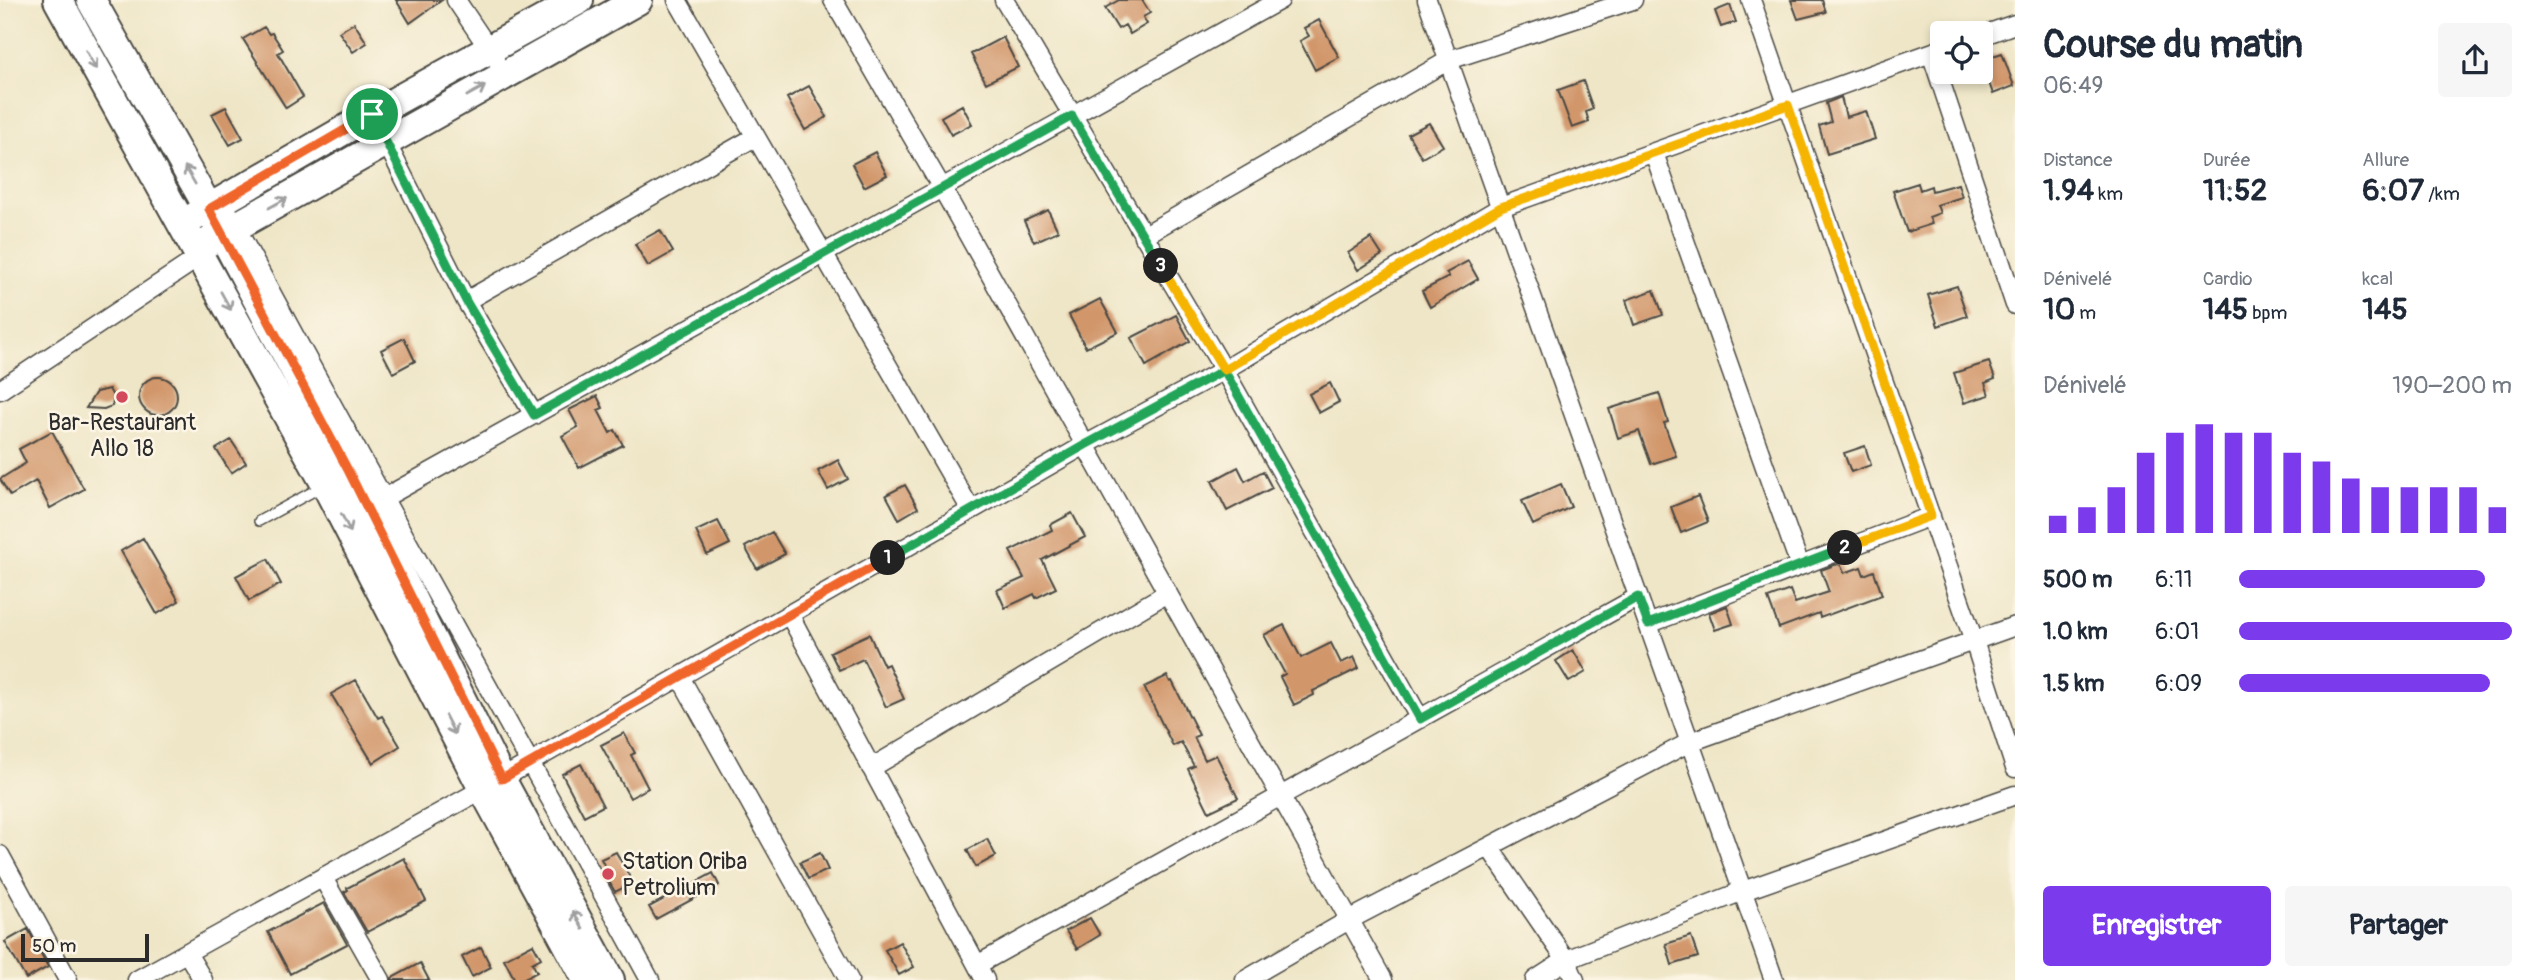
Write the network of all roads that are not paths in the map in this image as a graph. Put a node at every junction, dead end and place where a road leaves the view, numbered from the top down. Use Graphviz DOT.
graph roads {
  1 [pos="58,0"];
  2 [pos="90,0"];
  3 [pos="456,0"];
  4 [pos="579,0"];
  5 [pos="638,0"];
  6 [pos="677,0"];
  7 [pos="833,0"];
  8 [pos="1004,0"];
  9 [pos="1280,0"];
  10 [pos="1427,0"];
  11 [pos="1633,0"];
  12 [pos="1751,0"];
  13 [pos="2015,24"];
  14 [pos="1993,32"];
  15 [pos="489,50"];
  16 [pos="1930,54"];
  17 [pos="1449,60"];
  18 [pos="507,74"];
  19 [pos="1947,84"];
  20 [pos="1788,105"];
  21 [pos="372,114"];
  22 [pos="1072,116"];
  23 [pos="755,137"];
  24 [pos="386,142"];
  25 [pos="1654,153"];
  26 [pos="942,188"];
  27 [pos="215,205"];
  28 [pos="1501,207"];
  29 [pos="183,223"];
  30 [pos="229,230"];
  31 [pos="1143,236"];
  32 [pos="199,252"];
  33 [pos="823,254"];
  34 [pos="466,301"];
  35 [pos="2015,305"];
  36 [pos="1224,370"];
  37 [pos="0,390"];
  38 [pos="534,415"];
  39 [pos="1085,445"];
  40 [pos="338,478"];
  41 [pos="382,499"];
  42 [pos="971,510"];
  43 [pos="1931,516"];
  44 [pos="258,521"];
  45 [pos="1800,566"];
  46 [pos="1167,593"];
  47 [pos="1638,597"];
  48 [pos="789,614"];
  49 [pos="1648,624"];
  50 [pos="2015,626"];
  51 [pos="1974,641"];
  52 [pos="680,677"];
  53 [pos="1420,719"];
  54 [pos="1690,742"];
  55 [pos="531,762"];
  56 [pos="871,768"];
  57 [pos="2015,768"];
  58 [pos="493,784"];
  59 [pos="2015,795"];
  60 [pos="1280,796"];
  61 [pos="1489,847"];
  62 [pos="0,855"];
  63 [pos="323,878"];
  64 [pos="1743,891"];
  65 [pos="1349,920"];
  66 [pos="187,953"];
  67 [pos="1566,960"];
  68 [pos="981,973"];
  69 [pos="68,980"];
  70 [pos="137,980"];
  71 [pos="202,980"];
  72 [pos="381,980"];
  73 [pos="587,980"];
  74 [pos="610,980"];
  75 [pos="650,980"];
  76 [pos="849,980"];
  77 [pos="1245,980"];
  78 [pos="1382,980"];
  79 [pos="1535,980"];
  80 [pos="1575,980"];
  81 [pos="1774,980"];
  1 -- 29 [label="main road, one-way"];
  27 -- 2 [label="main road, one-way"];
  3 -- 15 [label="street"];
  4 -- 15 [label="main road"];
  5 -- 18 [label="main road"];
  6 -- 23 [label="street"];
  7 -- 26 [label="street"];
  8 -- 22 [label="street"];
  9 -- 22 [label="street"];
  10 -- 17 [label="street"];
  11 -- 17 [label="street"];
  12 -- 20 [label="street"];
  13 -- 14 [label="street"];
  15 -- 18 [label="street"];
  15 -- 21 [label="main road"];
  16 -- 20 [label="street"];
  17 -- 28 [label="street"];
  17 -- 31 [label="street"];
  24 -- 18 [label="main road, one-way"];
  19 -- 35 [label="street"];
  20 -- 25 [label="street"];
  20 -- 43 [label="street"];
  21 -- 24 [label="street"];
  21 -- 27 [label="main road"];
  22 -- 26 [label="street"];
  22 -- 31 [label="street"];
  23 -- 33 [label="street"];
  23 -- 34 [label="street"];
  30 -- 24 [label="main road, one-way"];
  24 -- 34 [label="street"];
  25 -- 28 [label="street"];
  25 -- 45 [label="street"];
  26 -- 33 [label="street"];
  26 -- 39 [label="street"];
  27 -- 29 [label="main road"];
  27 -- 30 [label="main road"];
  28 -- 36 [label="street"];
  28 -- 47 [label="street"];
  29 -- 32 [label="main road"];
  30 -- 32 [label="main road"];
  30 -- 40 [label="main road"];
  30 -- 41 [label="street"];
  31 -- 36 [label="street"];
  32 -- 37 [label="street"];
  32 -- 40 [label="main road, one-way"];
  33 -- 38 [label="street"];
  33 -- 42 [label="street"];
  34 -- 38 [label="street"];
  36 -- 39 [label="street"];
  36 -- 53 [label="street"];
  38 -- 41 [label="street"];
  39 -- 42 [label="street"];
  39 -- 46 [label="street"];
  40 -- 44 [label="lane"];
  40 -- 58 [label="main road"];
  41 -- 55 [label="street"];
  42 -- 48 [label="street"];
  43 -- 45 [label="street"];
  43 -- 51 [label="street"];
  45 -- 49 [label="street"];
  46 -- 56 [label="street"];
  46 -- 60 [label="street"];
  47 -- 49 [label="street"];
  47 -- 53 [label="street"];
  48 -- 52 [label="street"];
  48 -- 56 [label="street"];
  49 -- 54 [label="street"];
  50 -- 51 [label="street"];
  51 -- 54 [label="street"];
  51 -- 57 [label="street"];
  52 -- 55 [label="street"];
  52 -- 76 [label="street"];
  53 -- 60 [label="street"];
  54 -- 61 [label="street"];
  54 -- 64 [label="street"];
  55 -- 58 [label="street"];
  55 -- 75 [label="street"];
  56 -- 68 [label="street"];
  58 -- 63 [label="street"];
  58 -- 73 [label="main road"];
  74 -- 58 [label="main road, one-way"];
  59 -- 64 [label="street"];
  60 -- 65 [label="street"];
  60 -- 68 [label="street"];
  61 -- 65 [label="street"];
  61 -- 67 [label="street"];
  62 -- 69 [label="street"];
  63 -- 66 [label="street"];
  63 -- 72 [label="street"];
  64 -- 67 [label="street"];
  64 -- 81 [label="street"];
  65 -- 77 [label="street"];
  65 -- 78 [label="street"];
  66 -- 70 [label="street"];
  66 -- 71 [label="street"];
  67 -- 79 [label="street"];
  67 -- 80 [label="street"];
}
